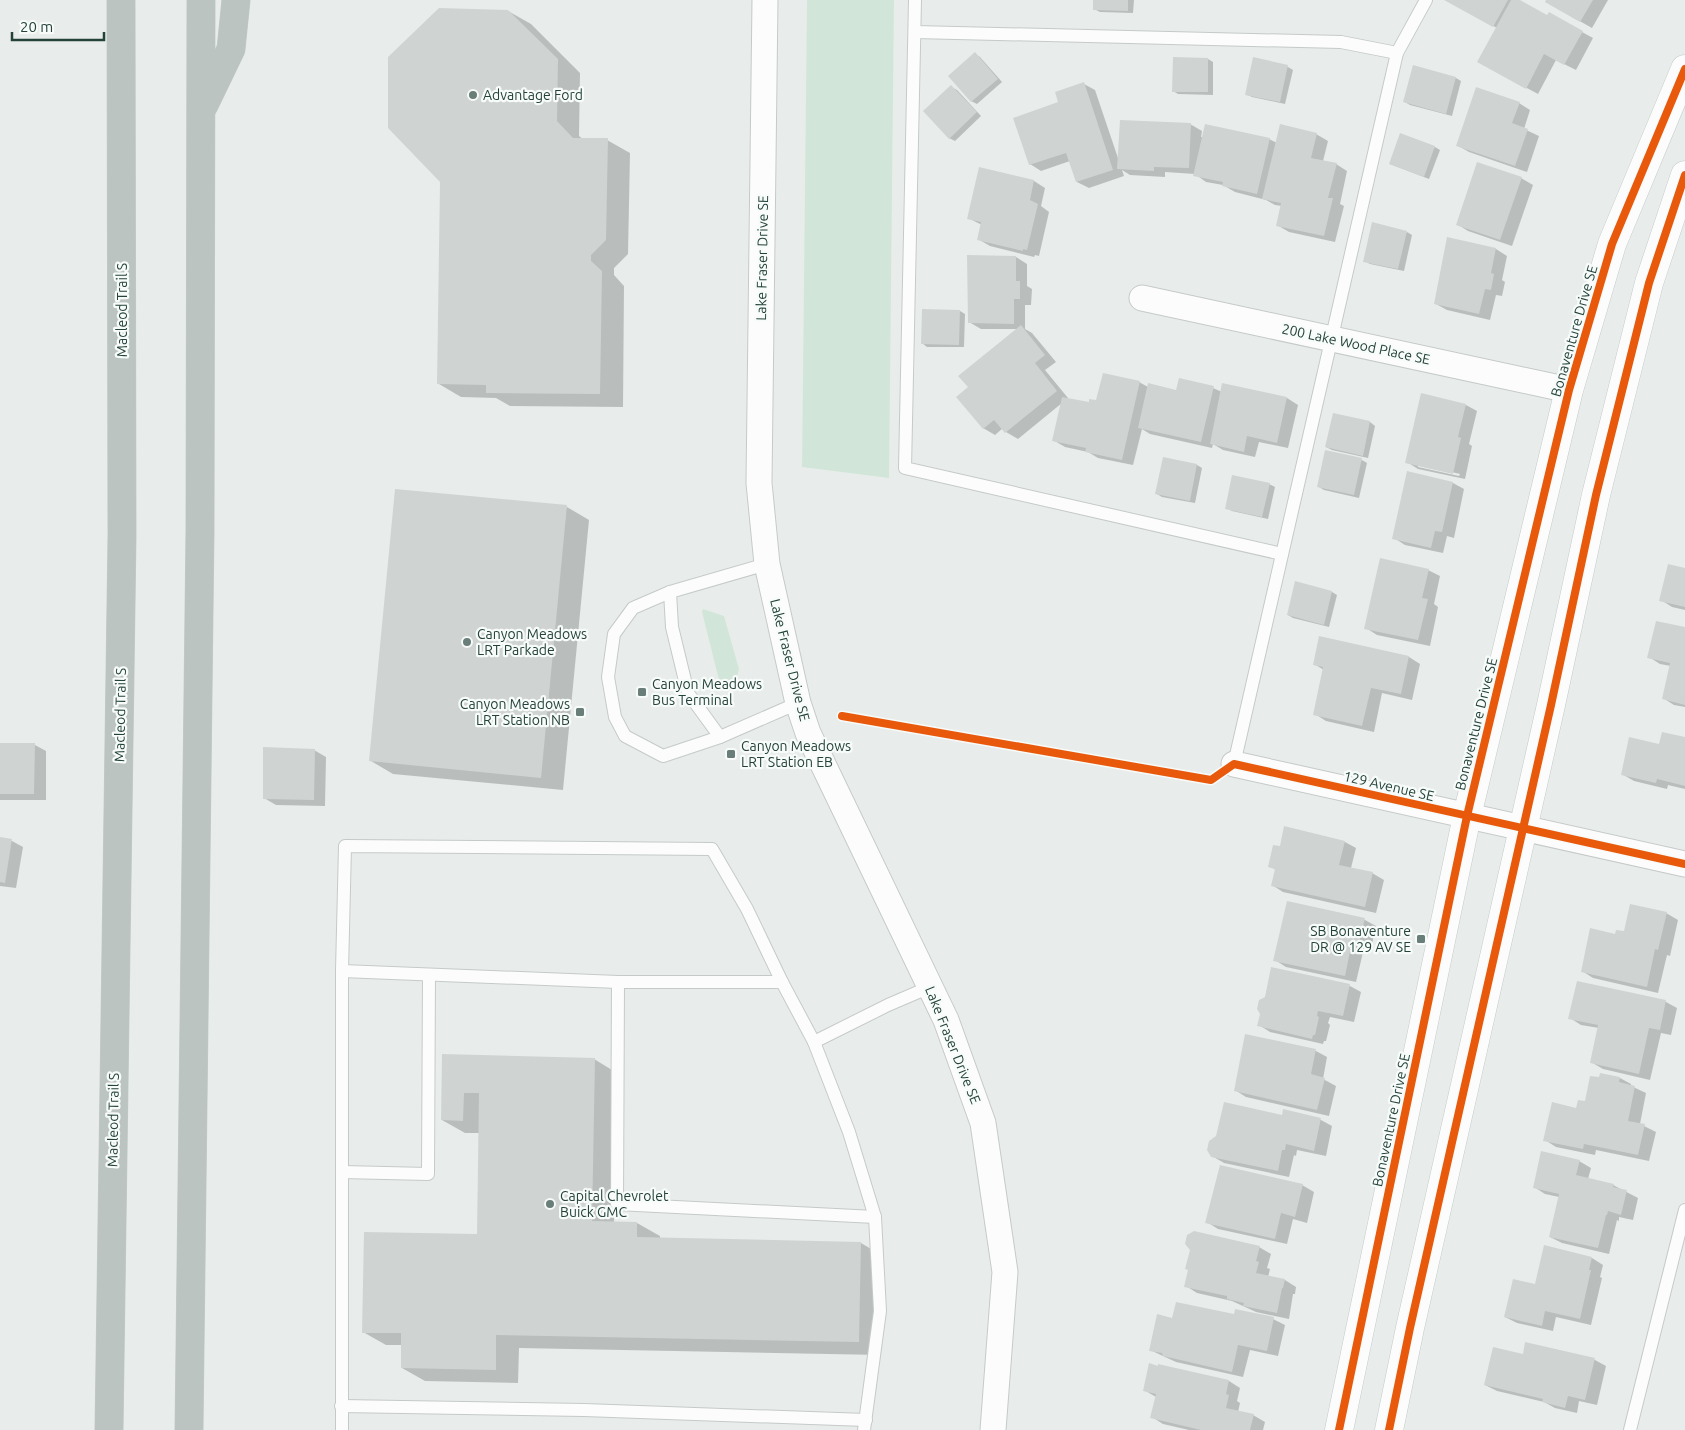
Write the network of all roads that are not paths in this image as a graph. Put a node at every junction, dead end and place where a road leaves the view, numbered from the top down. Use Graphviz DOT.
graph roads {
  1 [pos="121,0"];
  2 [pos="201,0"];
  3 [pos="236,0"];
  4 [pos="765,0"];
  5 [pos="915,0"];
  6 [pos="1426,0"];
  7 [pos="915,32"];
  8 [pos="1397,53"];
  9 [pos="1685,69"];
  10 [pos="200,113"];
  11 [pos="1685,174"];
  12 [pos="1142,298"];
  13 [pos="1331,339"];
  14 [pos="1569,390"];
  15 [pos="1282,554"];
  16 [pos="767,564"];
  17 [pos="670,592"];
  18 [pos="798,703"];
  19 [pos="720,737"];
  20 [pos="1234,764"];
  21 [pos="1466,816"];
  22 [pos="1522,829"];
  23 [pos="1685,864"];
  24 [pos="342,972"];
  25 [pos="429,976"];
  26 [pos="618,982"];
  27 [pos="782,982"];
  28 [pos="930,988"];
  29 [pos="814,1042"];
  30 [pos="342,1172"];
  31 [pos="1685,1210"];
  32 [pos="875,1217"];
  33 [pos="341,1406"];
  34 [pos="865,1425"];
  35 [pos="109,1430"];
  36 [pos="189,1430"];
  37 [pos="342,1430"];
  38 [pos="993,1430"];
  39 [pos="1340,1430"];
  40 [pos="1389,1430"];
  41 [pos="1630,1430"];
  1 -- 35 [label="highway, Macleod Trail S"];
  2 -- 10 [label="highway"];
  3 -- 10 [label="highway"];
  4 -- 16 [label="street, Lake Fraser Drive SE"];
  5 -- 7 [label="lane"];
  6 -- 8 [label="lane"];
  7 -- 8 [label="lane"];
  7 -- 15 [label="lane"];
  8 -- 13 [label="lane"];
  9 -- 14 [label="street, Bonaventure Drive SE"];
  10 -- 36 [label="highway"];
  11 -- 22 [label="street"];
  12 -- 13 [label="street, 200 Lake Wood Place SE"];
  13 -- 14 [label="street, 200 Lake Wood Place SE"];
  13 -- 15 [label="lane"];
  14 -- 21 [label="street, Bonaventure Drive SE"];
  15 -- 20 [label="lane"];
  16 -- 17 [label="lane"];
  16 -- 18 [label="street, Lake Fraser Drive SE"];
  17 -- 19 [label="lane"];
  17 -- 19 [label="lane"];
  18 -- 19 [label="lane"];
  18 -- 28 [label="street, Lake Fraser Drive SE"];
  20 -- 21 [label="street, 129 Avenue SE"];
  21 -- 22 [label="street, 129 Avenue SE"];
  21 -- 39 [label="street, Bonaventure Drive SE"];
  22 -- 23 [label="street, 129 Avenue SE"];
  22 -- 40 [label="street"];
  24 -- 25 [label="lane"];
  24 -- 27 [label="lane"];
  24 -- 30 [label="lane"];
  25 -- 26 [label="lane"];
  25 -- 30 [label="lane"];
  26 -- 27 [label="lane"];
  26 -- 32 [label="lane"];
  27 -- 29 [label="lane"];
  28 -- 29 [label="lane"];
  28 -- 38 [label="street, Lake Fraser Drive SE"];
  29 -- 32 [label="lane"];
  30 -- 33 [label="lane"];
  31 -- 41 [label="lane"];
  32 -- 34 [label="lane"];
  33 -- 34 [label="lane"];
  33 -- 37 [label="lane"];
}
